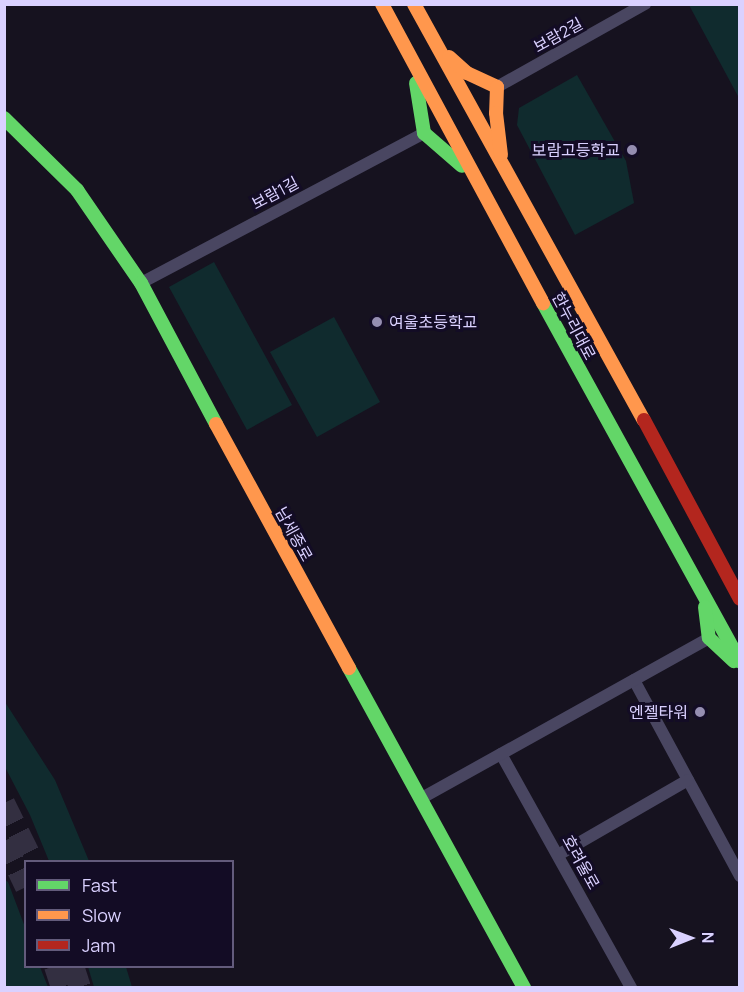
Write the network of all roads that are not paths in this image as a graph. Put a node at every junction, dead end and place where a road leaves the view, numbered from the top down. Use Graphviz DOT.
graph roads {
  1 [pos="382,4"];
  2 [pos="414,4"];
  3 [pos="654,4"];
  4 [pos="640,8"];
  5 [pos="433,42"];
  6 [pos="408,53"];
  7 [pos="497,87"];
  8 [pos="4,118"];
  9 [pos="424,133"];
  10 [pos="504,171"];
  11 [pos="478,183"];
  12 [pos="141,283"];
  13 [pos="702,593"];
  14 [pos="740,599"];
  15 [pos="709,638"];
  16 [pos="740,661"];
  17 [pos="740,666"];
  18 [pos="634,680"];
  19 [pos="501,754"];
  20 [pos="688,780"];
  21 [pos="420,799"];
  22 [pos="558,855"];
  23 [pos="740,876"];
  24 [pos="524,987"];
  25 [pos="631,987"];
  1 -- 6 [label="street, 한누리대로"];
  2 -- 5 [label="street, 한누리대로"];
  3 -- 4 [label="street, 보람2길"];
  4 -- 7 [label="street, 보람2길"];
  5 -- 7 [label="street"];
  5 -- 10 [label="street, 한누리대로"];
  6 -- 9 [label="street"];
  6 -- 11 [label="street, 한누리대로"];
  7 -- 10 [label="street"];
  8 -- 12 [label="street, 남세종로"];
  9 -- 11 [label="street"];
  9 -- 12 [label="street, 보람1길"];
  10 -- 14 [label="street, 한누리대로"];
  11 -- 13 [label="street, 한누리대로"];
  12 -- 21 [label="street, 남세종로"];
  13 -- 15 [label="street"];
  13 -- 16 [label="street, 한누리대로"];
  15 -- 17 [label="street"];
  15 -- 18 [label="street"];
  18 -- 19 [label="street"];
  18 -- 20 [label="street"];
  19 -- 21 [label="street"];
  19 -- 22 [label="street, 호려울로"];
  20 -- 22 [label="street"];
  20 -- 23 [label="street"];
  21 -- 24 [label="street, 남세종로"];
  22 -- 25 [label="street, 호려울로"];
}
